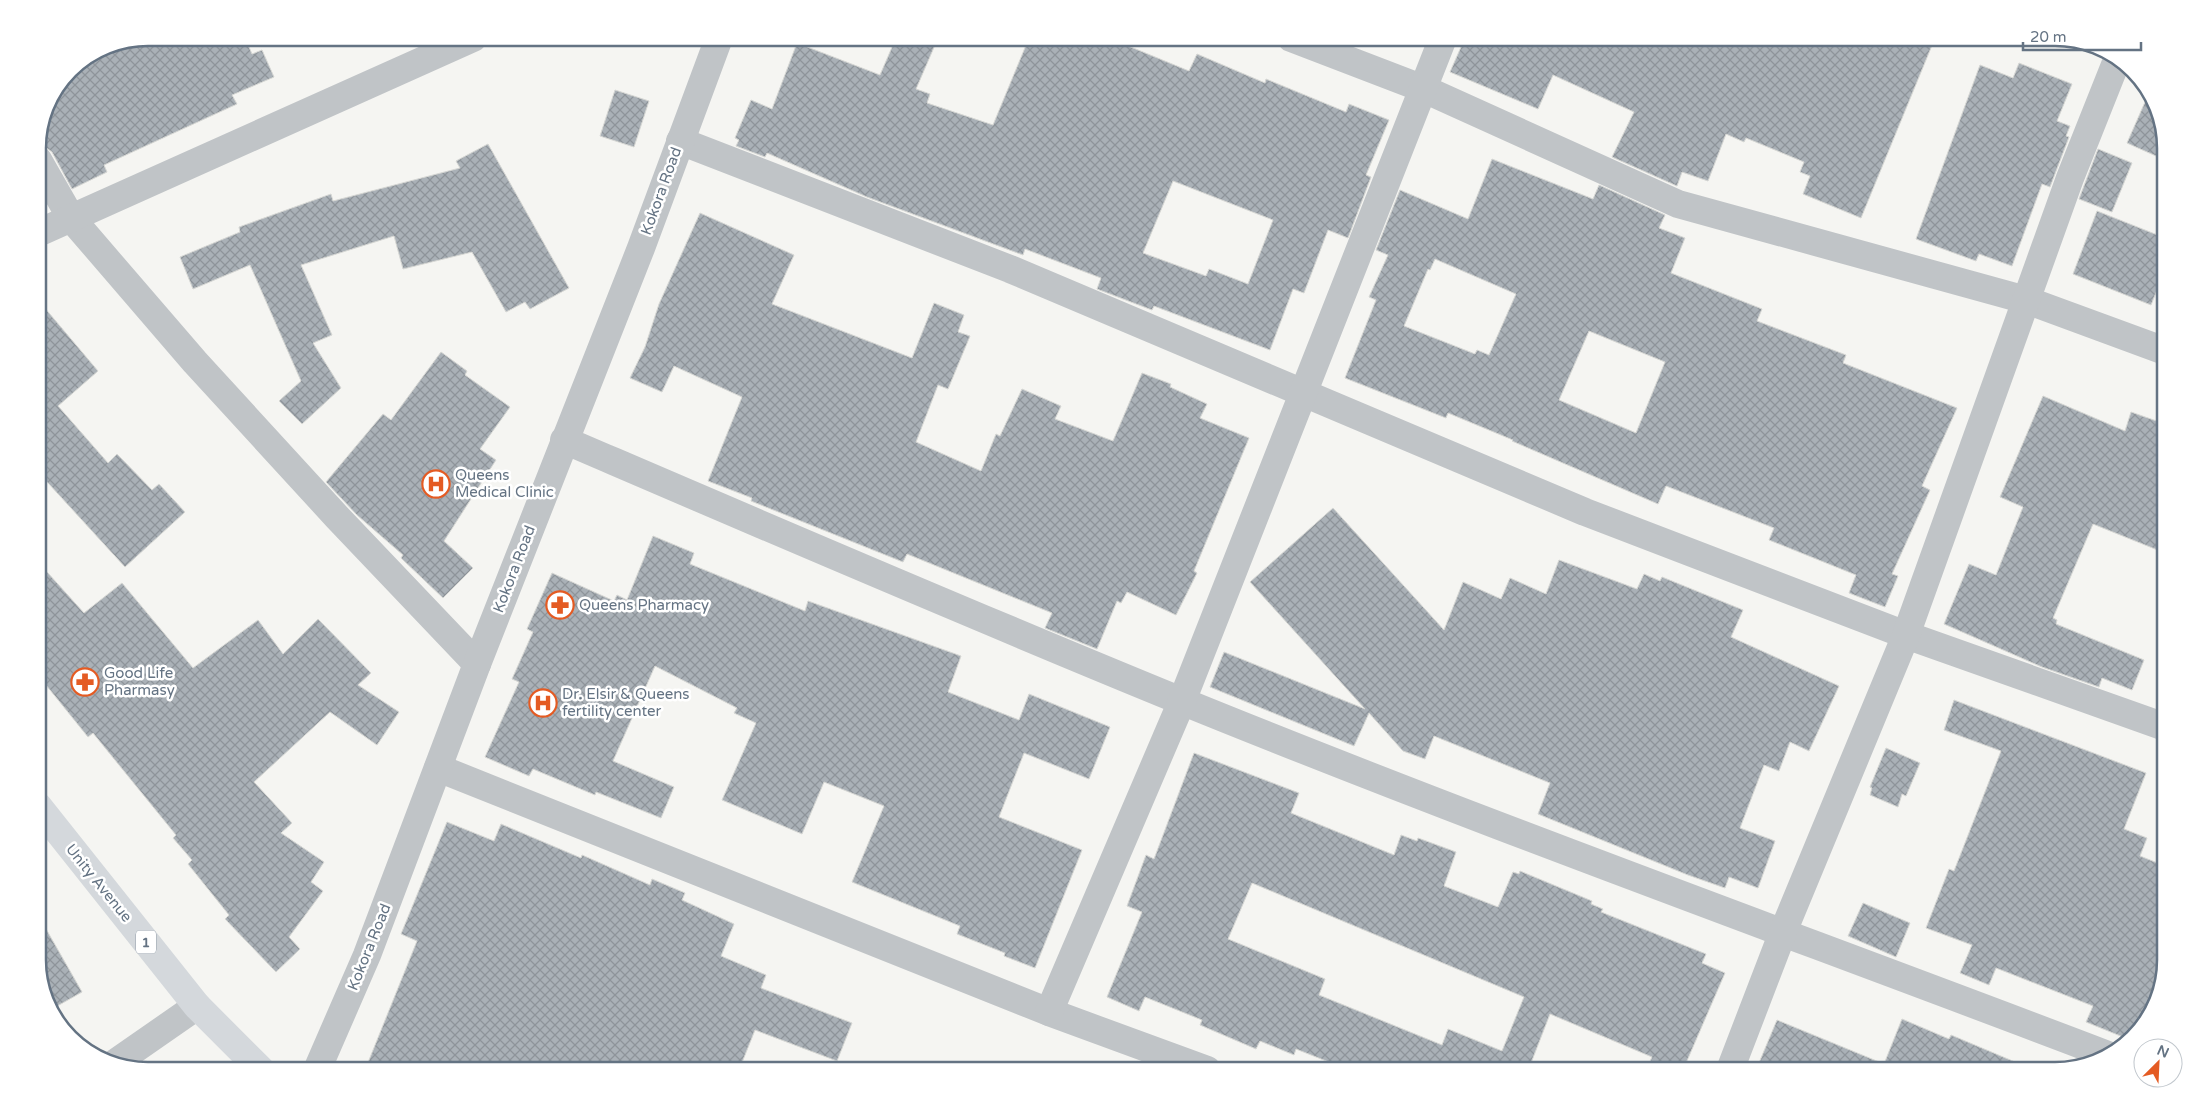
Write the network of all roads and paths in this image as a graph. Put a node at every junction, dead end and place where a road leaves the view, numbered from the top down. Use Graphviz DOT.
graph roads {
  1 [pos="455,46"];
  2 [pos="716,46"];
  3 [pos="1312,46"];
  4 [pos="1440,46"];
  5 [pos="2115,65"];
  6 [pos="1424,89"];
  7 [pos="680,141"];
  8 [pos="46,174"];
  9 [pos="71,218"];
  10 [pos="46,229"];
  11 [pos="2026,300"];
  12 [pos="2157,348"];
  13 [pos="1303,392"];
  14 [pos="564,440"];
  15 [pos="1906,635"];
  16 [pos="477,664"];
  17 [pos="1182,701"];
  18 [pos="2157,724"];
  19 [pos="438,768"];
  20 [pos="46,816"];
  21 [pos="1784,932"];
  22 [pos="197,1006"];
  23 [pos="1049,1012"];
  24 [pos="2099,1052"];
  25 [pos="122,1058"];
  26 [pos="253,1062"];
  27 [pos="320,1062"];
  28 [pos="1186,1062"];
  29 [pos="1733,1062"];
  1 -- 9 [label="street"];
  2 -- 7 [label="street, Kokora Road"];
  3 -- 6 [label="street"];
  4 -- 6 [label="street"];
  5 -- 11 [label="street"];
  6 -- 11 [label="street"];
  6 -- 13 [label="street"];
  7 -- 13 [label="street"];
  7 -- 14 [label="street, Kokora Road"];
  8 -- 9 [label="street"];
  9 -- 10 [label="street"];
  9 -- 16 [label="street"];
  11 -- 12 [label="street"];
  11 -- 15 [label="street"];
  13 -- 15 [label="street"];
  13 -- 17 [label="street"];
  14 -- 16 [label="street, Kokora Road"];
  14 -- 17 [label="street"];
  15 -- 18 [label="street"];
  15 -- 21 [label="street"];
  16 -- 19 [label="street, Kokora Road"];
  17 -- 21 [label="street"];
  17 -- 23 [label="street"];
  19 -- 23 [label="street"];
  19 -- 27 [label="street, Kokora Road"];
  20 -- 22 [label="main road, Unity Avenue / 1"];
  21 -- 24 [label="street"];
  21 -- 29 [label="street"];
  22 -- 25 [label="street"];
  22 -- 26 [label="main road, Unity Avenue / 1"];
  23 -- 28 [label="street"];
}
